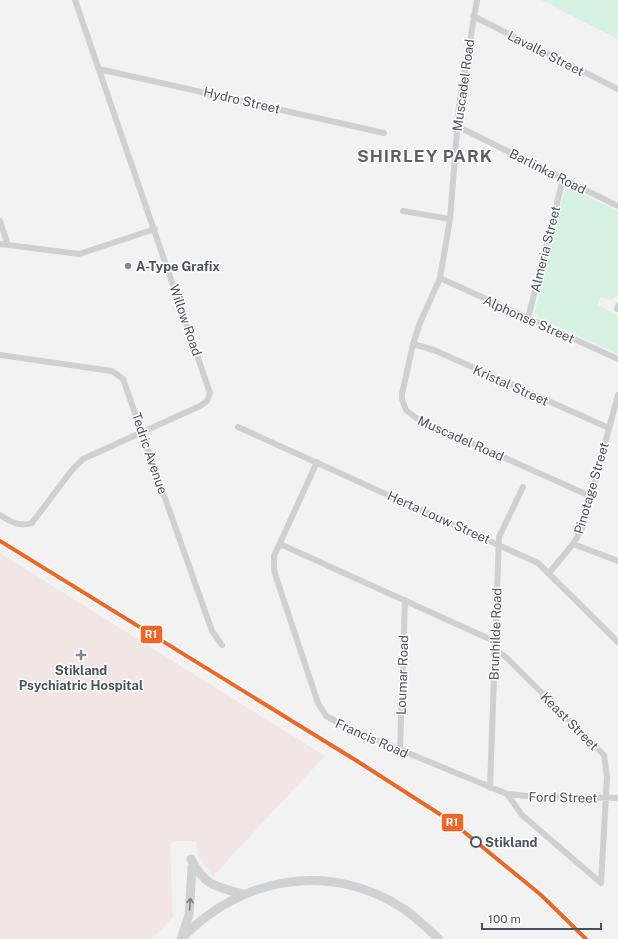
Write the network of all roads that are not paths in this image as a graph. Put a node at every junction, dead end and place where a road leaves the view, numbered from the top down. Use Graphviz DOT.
graph roads {
  1 [pos="75,0"];
  2 [pos="476,0"];
  3 [pos="473,16"];
  4 [pos="99,69"];
  5 [pos="618,90"];
  6 [pos="457,126"];
  7 [pos="384,133"];
  8 [pos="563,179"];
  9 [pos="618,206"];
  10 [pos="403,211"];
  11 [pos="450,219"];
  12 [pos="0,221"];
  13 [pos="155,230"];
  14 [pos="0,244"];
  15 [pos="8,245"];
  16 [pos="440,278"];
  17 [pos="528,318"];
  18 [pos="413,344"];
  19 [pos="0,355"];
  20 [pos="618,359"];
  21 [pos="618,395"];
  22 [pos="238,427"];
  23 [pos="609,428"];
  24 [pos="142,431"];
  25 [pos="316,462"];
  26 [pos="523,487"];
  27 [pos="590,496"];
  28 [pos="0,515"];
  29 [pos="280,544"];
  30 [pos="499,544"];
  31 [pos="573,544"];
  32 [pos="618,561"];
  33 [pos="549,573"];
  34 [pos="405,600"];
  35 [pos="494,641"];
  36 [pos="618,642"];
  37 [pos="222,645"];
  38 [pos="494,648"];
  39 [pos="400,750"];
  40 [pos="490,788"];
  41 [pos="507,794"];
  42 [pos="606,798"];
  43 [pos="618,798"];
  44 [pos="243,894"];
  45 [pos="180,939"];
  46 [pos="439,939"];
  1 -- 4 [label="street, Willow Road"];
  2 -- 3 [label="street, Muscadel Road"];
  3 -- 5 [label="street, Lavalle Street"];
  3 -- 6 [label="street, Muscadel Road"];
  4 -- 7 [label="street, Hydro Street"];
  4 -- 13 [label="street, Willow Road"];
  6 -- 8 [label="street, Barlinka Road"];
  6 -- 11 [label="street, Muscadel Road"];
  8 -- 9 [label="street, Barlinka Road"];
  8 -- 17 [label="street, Almeria Street"];
  10 -- 11 [label="street"];
  11 -- 16 [label="street, Muscadel Road"];
  12 -- 15 [label="street"];
  13 -- 15 [label="street"];
  13 -- 24 [label="street, Willow Road"];
  14 -- 15 [label="street"];
  16 -- 17 [label="street, Alphonse Street"];
  16 -- 18 [label="street, Muscadel Road"];
  17 -- 20 [label="street, Alphonse Street"];
  18 -- 23 [label="street, Kristal Street"];
  18 -- 27 [label="street, Muscadel Road"];
  19 -- 24 [label="street, Tedric Avenue"];
  21 -- 23 [label="street, Pinotage Street"];
  22 -- 25 [label="street, Herta Louw Street"];
  23 -- 27 [label="street, Pinotage Street"];
  24 -- 28 [label="street, Willow Road"];
  24 -- 37 [label="street, Tedric Avenue"];
  25 -- 29 [label="street, Francis Road"];
  25 -- 30 [label="street, Herta Louw Street"];
  26 -- 30 [label="street, Brunhilde Road"];
  27 -- 31 [label="street, Pinotage Street"];
  29 -- 34 [label="street"];
  29 -- 39 [label="street, Francis Road"];
  30 -- 33 [label="street, Herta Louw Street"];
  30 -- 35 [label="street, Brunhilde Road"];
  31 -- 32 [label="street"];
  31 -- 33 [label="street, Pinotage Street"];
  33 -- 36 [label="street, Herta Louw Street"];
  34 -- 35 [label="street"];
  34 -- 39 [label="street, Loumar Road"];
  35 -- 38 [label="street, Brunhilde Road"];
  38 -- 40 [label="street, Brunhilde Road"];
  38 -- 42 [label="street, Keast Street"];
  39 -- 40 [label="street, Francis Road"];
  40 -- 41 [label="street, Francis Road"];
  41 -- 42 [label="street, Ford Street"];
  41 -- 42 [label="street, Keast Street"];
  42 -- 43 [label="street, Ford Street"];
  44 -- 45 [label="street"];
  45 -- 44 [label="street, one-way"];
  44 -- 46 [label="street"];
}
